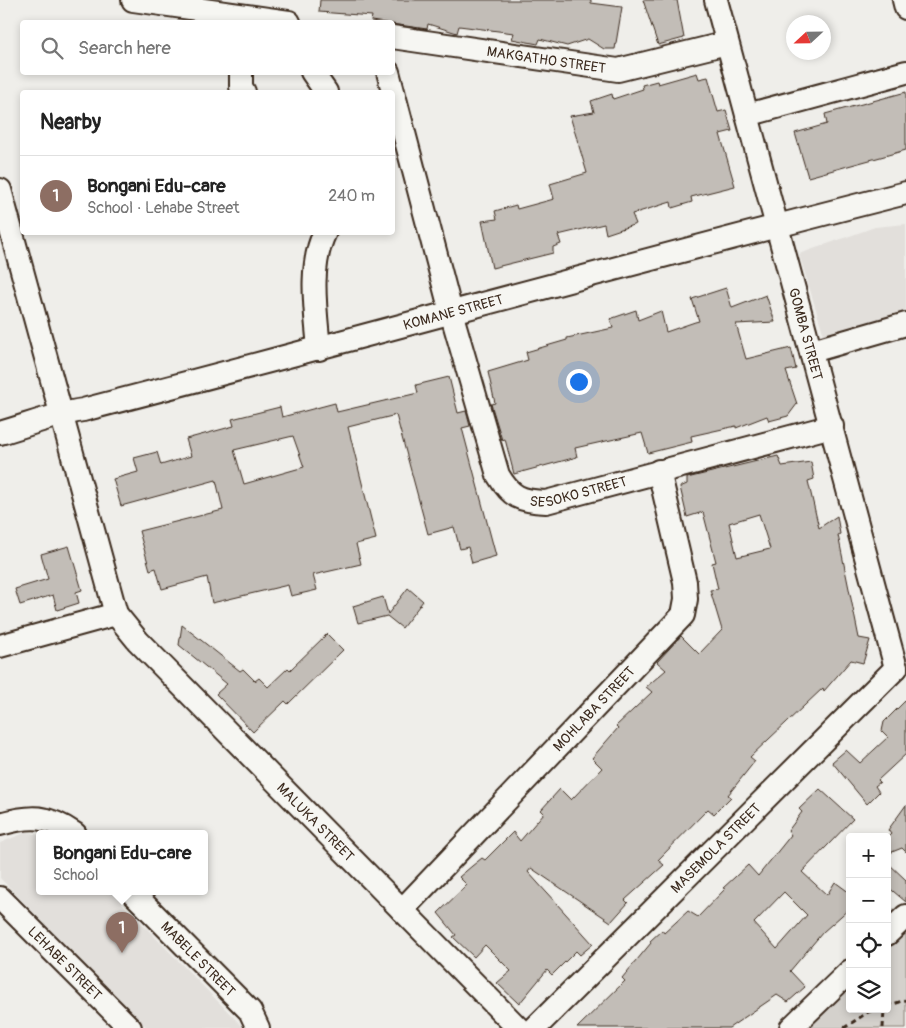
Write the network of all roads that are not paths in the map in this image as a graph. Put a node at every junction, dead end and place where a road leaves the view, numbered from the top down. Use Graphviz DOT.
graph roads {
  1 [pos="133,0"];
  2 [pos="716,0"];
  3 [pos="904,0"];
  4 [pos="906,8"];
  5 [pos="275,20"];
  6 [pos="395,37"];
  7 [pos="727,43"];
  8 [pos="906,72"];
  9 [pos="241,75"];
  10 [pos="315,75"];
  11 [pos="389,75"];
  12 [pos="243,90"];
  13 [pos="325,90"];
  14 [pos="393,90"];
  15 [pos="395,99"];
  16 [pos="747,115"];
  17 [pos="0,190"];
  18 [pos="906,193"];
  19 [pos="777,226"];
  20 [pos="325,235"];
  21 [pos="6,237"];
  22 [pos="451,312"];
  23 [pos="906,324"];
  24 [pos="319,349"];
  25 [pos="812,351"];
  26 [pos="61,413"];
  27 [pos="832,426"];
  28 [pos="0,433"];
  29 [pos="659,471"];
  30 [pos="116,614"];
  31 [pos="0,646"];
  32 [pos="901,670"];
  33 [pos="0,824"];
  34 [pos="68,830"];
  35 [pos="135,895"];
  36 [pos="0,898"];
  37 [pos="402,910"];
  38 [pos="906,916"];
  39 [pos="891,930"];
  40 [pos="846,974"];
  41 [pos="130,1028"];
  42 [pos="258,1028"];
  43 [pos="518,1028"];
  44 [pos="535,1028"];
  45 [pos="791,1028"];
  1 -- 5 [label="street"];
  2 -- 7 [label="street, GOMBA STREET"];
  3 -- 4 [label="street"];
  6 -- 7 [label="street, MAKGATHO STREET"];
  7 -- 16 [label="street, GOMBA STREET"];
  8 -- 16 [label="street"];
  9 -- 12 [label="street"];
  10 -- 13 [label="street"];
  11 -- 14 [label="street, SESOKO STREET"];
  15 -- 22 [label="street, SESOKO STREET"];
  16 -- 19 [label="street, GOMBA STREET"];
  17 -- 21 [label="street"];
  18 -- 19 [label="street, KOMANE STREET"];
  19 -- 22 [label="street, KOMANE STREET"];
  19 -- 25 [label="street, GOMBA STREET"];
  20 -- 24 [label="street"];
  21 -- 26 [label="street"];
  22 -- 24 [label="street, KOMANE STREET"];
  22 -- 29 [label="street, SESOKO STREET"];
  23 -- 25 [label="street"];
  24 -- 26 [label="street, KOMANE STREET"];
  25 -- 27 [label="street, GOMBA STREET"];
  26 -- 28 [label="street, KOMANE STREET"];
  26 -- 30 [label="street"];
  27 -- 29 [label="street, SESOKO STREET"];
  27 -- 32 [label="street, GOMBA STREET"];
  29 -- 37 [label="street, MOHLABA STREET"];
  30 -- 31 [label="street"];
  30 -- 37 [label="street, MALUKA STREET"];
  32 -- 44 [label="street, MASEMOLA STREET"];
  33 -- 34 [label="street"];
  35 -- 42 [label="street, MABELE STREET"];
  36 -- 41 [label="street, LEHABE STREET"];
  37 -- 43 [label="street, MALUKA STREET"];
  38 -- 39 [label="street"];
  40 -- 45 [label="street"];
}
